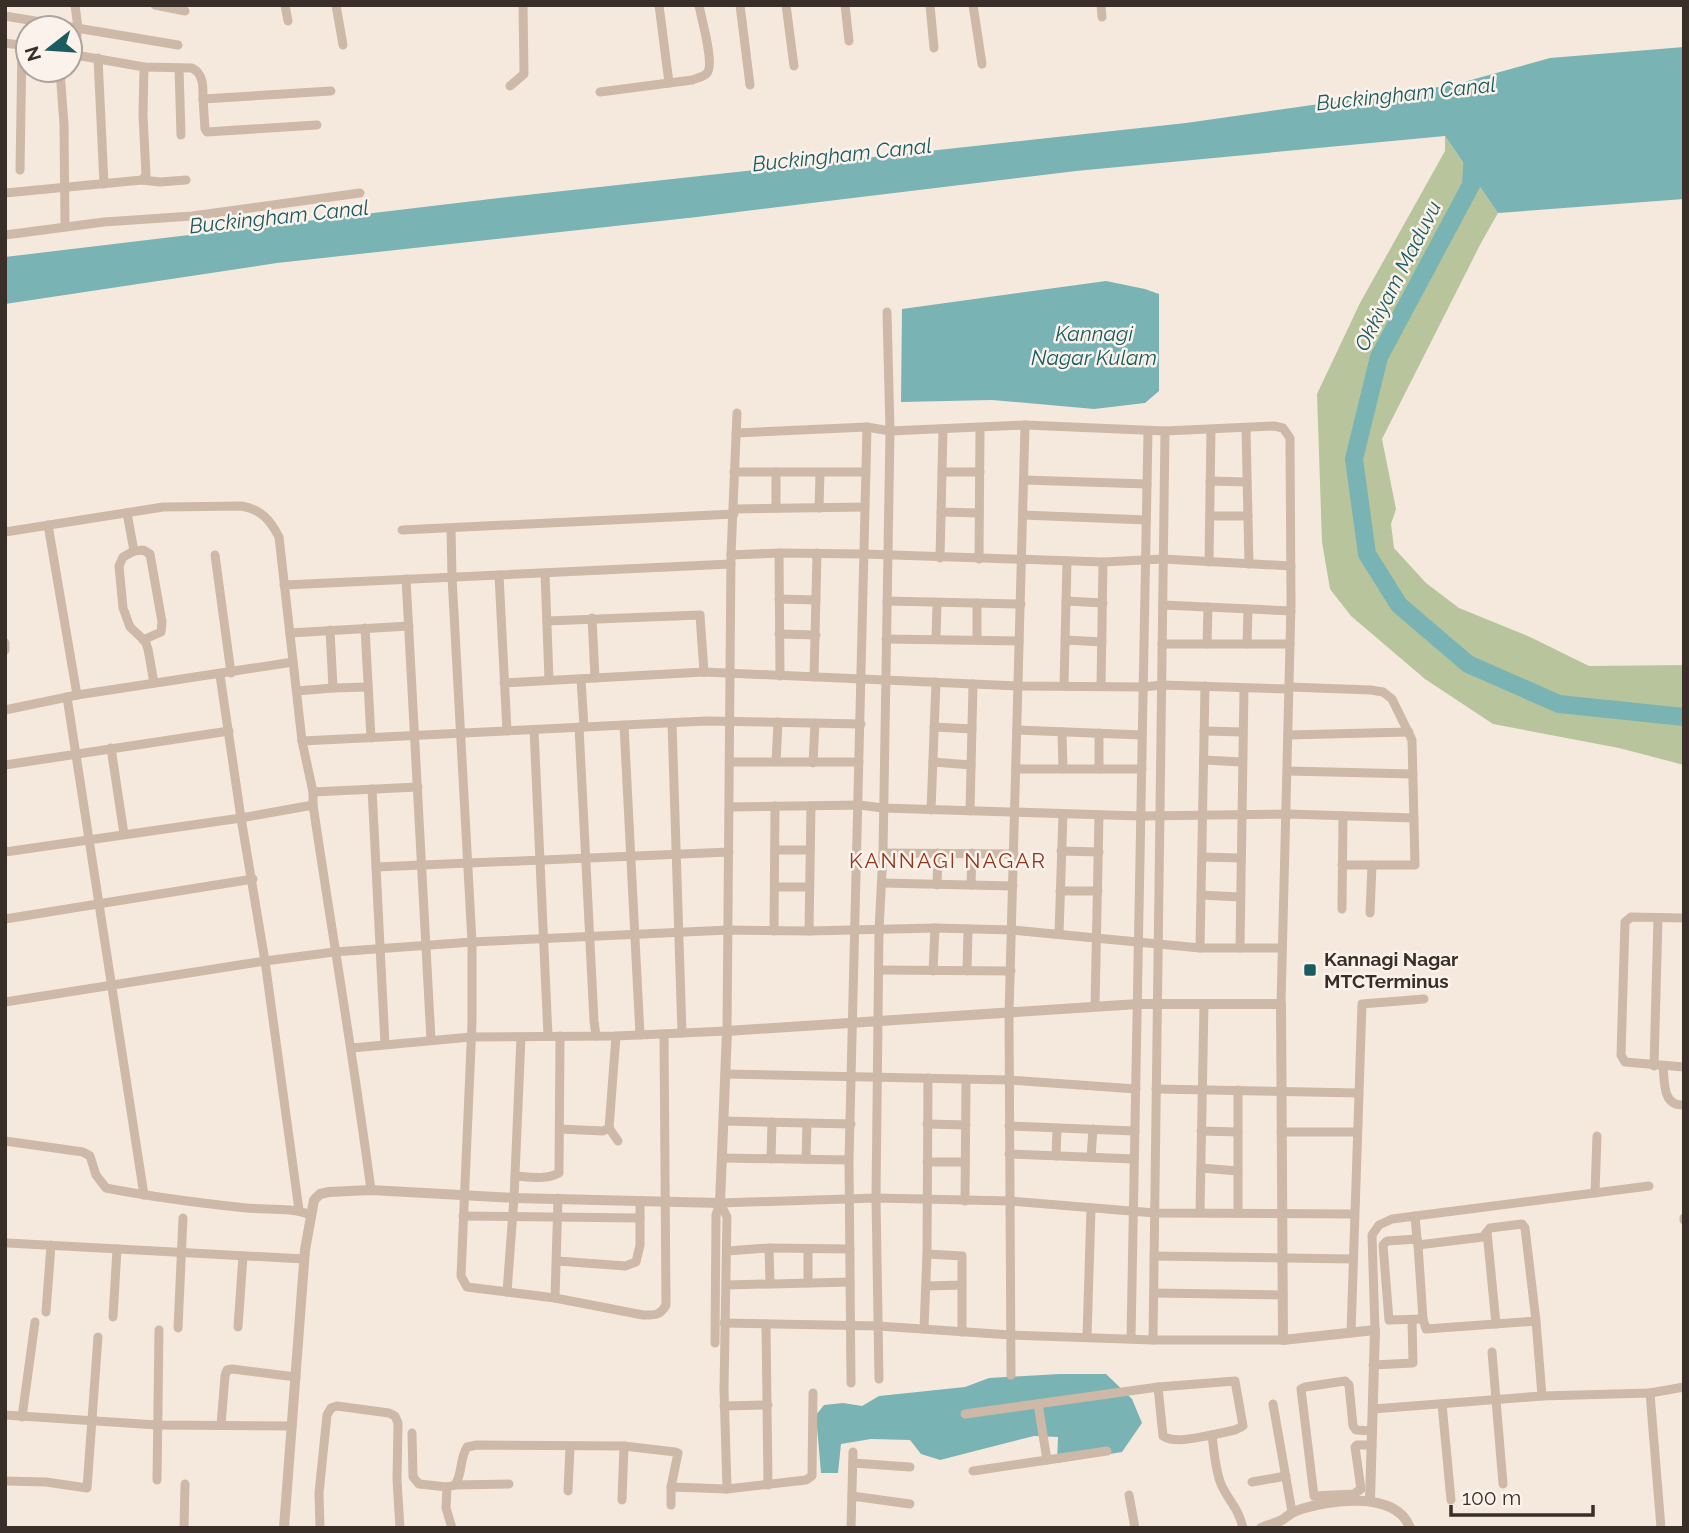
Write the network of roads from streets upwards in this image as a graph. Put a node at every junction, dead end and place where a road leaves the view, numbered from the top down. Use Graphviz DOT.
graph roads {
  1 [pos="155,5"];
  2 [pos="285,5"];
  3 [pos="336,5"];
  4 [pos="523,5"];
  5 [pos="659,5"];
  6 [pos="699,5"];
  7 [pos="740,5"];
  8 [pos="786,5"];
  9 [pos="845,5"];
  10 [pos="930,5"];
  11 [pos="973,5"];
  12 [pos="1101,5"];
  13 [pos="186,11"];
  14 [pos="1102,17"];
  15 [pos="288,21"];
  16 [pos="84,29"];
  17 [pos="849,41"];
  18 [pos="178,45"];
  19 [pos="343,45"];
  20 [pos="934,48"];
  21 [pos="84,56"];
  22 [pos="98,58"];
  23 [pos="982,64"];
  24 [pos="794,66"];
  25 [pos="144,67"];
  26 [pos="179,68"];
  27 [pos="669,83"];
  28 [pos="23,84"];
  29 [pos="61,84"];
  30 [pos="750,85"];
  31 [pos="510,86"];
  32 [pos="331,91"];
  33 [pos="600,92"];
  34 [pos="203,99"];
  35 [pos="317,125"];
  36 [pos="181,135"];
  37 [pos="20,170"];
  38 [pos="142,180"];
  39 [pos="186,180"];
  40 [pos="104,184"];
  41 [pos="64,188"];
  42 [pos="5,193"];
  43 [pos="360,193"];
  44 [pos="65,227"];
  45 [pos="5,235"];
  46 [pos="887,313"];
  47 [pos="737,413"];
  48 [pos="1025,425"];
  49 [pos="867,427"];
  50 [pos="980,428"];
  51 [pos="1246,429"];
  52 [pos="890,430"];
  53 [pos="943,430"];
  54 [pos="1211,430"];
  55 [pos="1148,431"];
  56 [pos="1165,431"];
  57 [pos="736,433"];
  58 [pos="980,471"];
  59 [pos="734,472"];
  60 [pos="776,472"];
  61 [pos="820,472"];
  62 [pos="866,472"];
  63 [pos="942,472"];
  64 [pos="1024,481"];
  65 [pos="1210,481"];
  66 [pos="1247,482"];
  67 [pos="1147,484"];
  68 [pos="865,507"];
  69 [pos="776,508"];
  70 [pos="819,508"];
  71 [pos="734,511"];
  72 [pos="941,512"];
  73 [pos="127,513"];
  74 [pos="979,513"];
  75 [pos="1023,515"];
  76 [pos="1210,516"];
  77 [pos="1248,516"];
  78 [pos="1146,520"];
  79 [pos="48,525"];
  80 [pos="452,528"];
  81 [pos="402,530"];
  82 [pos="5,532"];
  83 [pos="134,551"];
  84 [pos="779,553"];
  85 [pos="817,553"];
  86 [pos="864,554"];
  87 [pos="215,555"];
  88 [pos="888,556"];
  89 [pos="940,558"];
  90 [pos="731,559"];
  91 [pos="979,559"];
  92 [pos="1163,559"];
  93 [pos="1022,560"];
  94 [pos="1145,560"];
  95 [pos="1067,561"];
  96 [pos="1103,562"];
  97 [pos="1209,562"];
  98 [pos="1249,564"];
  99 [pos="1291,566"];
  100 [pos="545,573"];
  101 [pos="499,575"];
  102 [pos="452,577"];
  103 [pos="406,579"];
  104 [pos="284,585"];
  105 [pos="779,599"];
  106 [pos="816,600"];
  107 [pos="887,601"];
  108 [pos="1066,601"];
  109 [pos="937,603"];
  110 [pos="977,603"];
  111 [pos="1103,603"];
  112 [pos="1021,604"];
  113 [pos="1163,605"];
  114 [pos="1208,607"];
  115 [pos="1248,609"];
  116 [pos="1290,611"];
  117 [pos="592,618"];
  118 [pos="547,621"];
  119 [pos="409,626"];
  120 [pos="365,628"];
  121 [pos="330,630"];
  122 [pos="290,633"];
  123 [pos="779,634"];
  124 [pos="816,635"];
  125 [pos="886,639"];
  126 [pos="936,639"];
  127 [pos="1065,639"];
  128 [pos="144,640"];
  129 [pos="976,640"];
  130 [pos="1019,641"];
  131 [pos="1102,642"];
  132 [pos="5,643"];
  133 [pos="1162,644"];
  134 [pos="1207,644"];
  135 [pos="1247,644"];
  136 [pos="1290,644"];
  137 [pos="5,650"];
  138 [pos="293,662"];
  139 [pos="231,673"];
  140 [pos="704,673"];
  141 [pos="730,674"];
  142 [pos="220,675"];
  143 [pos="780,676"];
  144 [pos="814,677"];
  145 [pos="595,678"];
  146 [pos="581,679"];
  147 [pos="862,679"];
  148 [pos="549,680"];
  149 [pos="886,680"];
  150 [pos="936,682"];
  151 [pos="154,683"];
  152 [pos="504,683"];
  153 [pos="973,684"];
  154 [pos="1064,685"];
  155 [pos="1162,685"];
  156 [pos="1018,686"];
  157 [pos="1101,686"];
  158 [pos="1205,686"];
  159 [pos="368,687"];
  160 [pos="1143,687"];
  161 [pos="333,688"];
  162 [pos="1244,688"];
  163 [pos="1289,688"];
  164 [pos="296,691"];
  165 [pos="72,696"];
  166 [pos="5,710"];
  167 [pos="730,721"];
  168 [pos="778,722"];
  169 [pos="672,723"];
  170 [pos="815,723"];
  171 [pos="861,724"];
  172 [pos="624,725"];
  173 [pos="582,727"];
  174 [pos="934,727"];
  175 [pos="972,729"];
  176 [pos="534,730"];
  177 [pos="1017,730"];
  178 [pos="229,731"];
  179 [pos="506,731"];
  180 [pos="1204,731"];
  181 [pos="1062,732"];
  182 [pos="1243,732"];
  183 [pos="1409,732"];
  184 [pos="461,733"];
  185 [pos="1099,733"];
  186 [pos="415,735"];
  187 [pos="1142,735"];
  188 [pos="1288,735"];
  189 [pos="370,738"];
  190 [pos="302,741"];
  191 [pos="111,748"];
  192 [pos="75,754"];
  193 [pos="1203,760"];
  194 [pos="730,762"];
  195 [pos="776,762"];
  196 [pos="859,762"];
  197 [pos="933,762"];
  198 [pos="1242,762"];
  199 [pos="813,763"];
  200 [pos="5,765"];
  201 [pos="971,765"];
  202 [pos="1016,769"];
  203 [pos="1063,769"];
  204 [pos="1099,769"];
  205 [pos="1142,769"];
  206 [pos="1288,771"];
  207 [pos="1413,774"];
  208 [pos="418,787"];
  209 [pos="372,789"];
  210 [pos="313,792"];
  211 [pos="313,805"];
  212 [pos="859,805"];
  213 [pos="775,806"];
  214 [pos="811,806"];
  215 [pos="730,807"];
  216 [pos="883,808"];
  217 [pos="931,810"];
  218 [pos="970,811"];
  219 [pos="1015,812"];
  220 [pos="1063,814"];
  221 [pos="1241,814"];
  222 [pos="1288,814"];
  223 [pos="1099,815"];
  224 [pos="1160,815"];
  225 [pos="1203,815"];
  226 [pos="1141,816"];
  227 [pos="1343,816"];
  228 [pos="1414,817"];
  229 [pos="241,818"];
  230 [pos="124,834"];
  231 [pos="88,839"];
  232 [pos="775,849"];
  233 [pos="810,850"];
  234 [pos="1061,851"];
  235 [pos="5,852"];
  236 [pos="729,852"];
  237 [pos="1098,852"];
  238 [pos="883,853"];
  239 [pos="938,853"];
  240 [pos="972,853"];
  241 [pos="1014,854"];
  242 [pos="677,855"];
  243 [pos="630,857"];
  244 [pos="1202,858"];
  245 [pos="1241,858"];
  246 [pos="586,859"];
  247 [pos="540,860"];
  248 [pos="468,863"];
  249 [pos="1372,864"];
  250 [pos="422,865"];
  251 [pos="1342,865"];
  252 [pos="376,867"];
  253 [pos="253,879"];
  254 [pos="882,883"];
  255 [pos="937,885"];
  256 [pos="971,885"];
  257 [pos="775,887"];
  258 [pos="809,887"];
  259 [pos="1013,887"];
  260 [pos="1060,891"];
  261 [pos="1098,891"];
  262 [pos="1201,895"];
  263 [pos="1240,897"];
  264 [pos="97,904"];
  265 [pos="1342,909"];
  266 [pos="1370,913"];
  267 [pos="1658,918"];
  268 [pos="1684,918"];
  269 [pos="5,919"];
  270 [pos="935,928"];
  271 [pos="968,929"];
  272 [pos="728,930"];
  273 [pos="857,930"];
  274 [pos="879,930"];
  275 [pos="1012,930"];
  276 [pos="774,931"];
  277 [pos="809,931"];
  278 [pos="680,932"];
  279 [pos="634,934"];
  280 [pos="1059,934"];
  281 [pos="589,936"];
  282 [pos="1098,937"];
  283 [pos="544,938"];
  284 [pos="1139,941"];
  285 [pos="472,942"];
  286 [pos="1158,944"];
  287 [pos="427,945"];
  288 [pos="380,948"];
  289 [pos="1200,948"];
  290 [pos="1240,948"];
  291 [pos="1282,948"];
  292 [pos="334,952"];
  293 [pos="265,961"];
  294 [pos="879,970"];
  295 [pos="933,971"];
  296 [pos="967,971"];
  297 [pos="1011,971"];
  298 [pos="111,986"];
  299 [pos="1424,999"];
  300 [pos="5,1002"];
  301 [pos="1158,1003"];
  302 [pos="1138,1004"];
  303 [pos="1204,1004"];
  304 [pos="1281,1004"];
  305 [pos="1095,1006"];
  306 [pos="1009,1014"];
  307 [pos="879,1020"];
  308 [pos="854,1022"];
  309 [pos="727,1031"];
  310 [pos="682,1033"];
  311 [pos="664,1034"];
  312 [pos="640,1035"];
  313 [pos="548,1036"];
  314 [pos="561,1036"];
  315 [pos="596,1036"];
  316 [pos="616,1036"];
  317 [pos="471,1037"];
  318 [pos="521,1037"];
  319 [pos="431,1040"];
  320 [pos="385,1044"];
  321 [pos="352,1048"];
  322 [pos="1659,1066"];
  323 [pos="1684,1067"];
  324 [pos="725,1074"];
  325 [pos="853,1076"];
  326 [pos="878,1077"];
  327 [pos="928,1078"];
  328 [pos="966,1079"];
  329 [pos="1009,1080"];
  330 [pos="1136,1089"];
  331 [pos="1156,1089"];
  332 [pos="1202,1090"];
  333 [pos="1238,1090"];
  334 [pos="1282,1092"];
  335 [pos="1359,1093"];
  336 [pos="1684,1105"];
  337 [pos="724,1121"];
  338 [pos="772,1122"];
  339 [pos="807,1123"];
  340 [pos="851,1124"];
  341 [pos="927,1124"];
  342 [pos="966,1125"];
  343 [pos="1009,1126"];
  344 [pos="609,1128"];
  345 [pos="1057,1128"];
  346 [pos="560,1129"];
  347 [pos="1093,1129"];
  348 [pos="1135,1131"];
  349 [pos="1201,1131"];
  350 [pos="1238,1132"];
  351 [pos="1282,1132"];
  352 [pos="1357,1132"];
  353 [pos="1597,1136"];
  354 [pos="5,1141"];
  355 [pos="618,1141"];
  356 [pos="1009,1154"];
  357 [pos="1056,1156"];
  358 [pos="1091,1157"];
  359 [pos="723,1158"];
  360 [pos="771,1159"];
  361 [pos="806,1159"];
  362 [pos="1134,1159"];
  363 [pos="849,1160"];
  364 [pos="926,1162"];
  365 [pos="965,1162"];
  366 [pos="1201,1168"];
  367 [pos="1238,1171"];
  368 [pos="515,1176"];
  369 [pos="1649,1186"];
  370 [pos="371,1190"];
  371 [pos="1595,1193"];
  372 [pos="144,1195"];
  373 [pos="463,1195"];
  374 [pos="514,1198"];
  375 [pos="558,1198"];
  376 [pos="876,1198"];
  377 [pos="850,1199"];
  378 [pos="926,1199"];
  379 [pos="965,1201"];
  380 [pos="1010,1201"];
  381 [pos="640,1202"];
  382 [pos="665,1203"];
  383 [pos="720,1203"];
  384 [pos="1091,1208"];
  385 [pos="299,1210"];
  386 [pos="1133,1212"];
  387 [pos="1200,1212"];
  388 [pos="1238,1212"];
  389 [pos="1155,1213"];
  390 [pos="1281,1213"];
  391 [pos="1354,1214"];
  392 [pos="310,1215"];
  393 [pos="463,1216"];
  394 [pos="1415,1216"];
  395 [pos="513,1217"];
  396 [pos="183,1218"];
  397 [pos="640,1218"];
  398 [pos="558,1219"];
  399 [pos="1486,1232"];
  400 [pos="1418,1242"];
  401 [pos="8,1243"];
  402 [pos="51,1245"];
  403 [pos="769,1248"];
  404 [pos="117,1249"];
  405 [pos="808,1249"];
  406 [pos="850,1249"];
  407 [pos="727,1251"];
  408 [pos="182,1252"];
  409 [pos="927,1254"];
  410 [pos="243,1256"];
  411 [pos="1154,1256"];
  412 [pos="304,1259"];
  413 [pos="1283,1259"];
  414 [pos="1353,1259"];
  415 [pos="558,1261"];
  416 [pos="850,1282"];
  417 [pos="770,1283"];
  418 [pos="808,1283"];
  419 [pos="727,1285"];
  420 [pos="962,1285"];
  421 [pos="926,1286"];
  422 [pos="507,1292"];
  423 [pos="1154,1293"];
  424 [pos="1283,1295"];
  425 [pos="555,1298"];
  426 [pos="46,1312"];
  427 [pos="113,1317"];
  428 [pos="1423,1319"];
  429 [pos="1412,1320"];
  430 [pos="1536,1321"];
  431 [pos="35,1322"];
  432 [pos="724,1323"];
  433 [pos="766,1324"];
  434 [pos="1496,1324"];
  435 [pos="850,1326"];
  436 [pos="878,1326"];
  437 [pos="238,1327"];
  438 [pos="178,1328"];
  439 [pos="923,1329"];
  440 [pos="1375,1330"];
  441 [pos="159,1331"];
  442 [pos="962,1332"];
  443 [pos="1351,1333"];
  444 [pos="1011,1335"];
  445 [pos="98,1337"];
  446 [pos="1087,1337"];
  447 [pos="1131,1338"];
  448 [pos="1153,1340"];
  449 [pos="1283,1340"];
  450 [pos="715,1343"];
  451 [pos="1492,1352"];
  452 [pos="1373,1365"];
  453 [pos="1011,1375"];
  454 [pos="296,1377"];
  455 [pos="879,1379"];
  456 [pos="851,1382"];
  457 [pos="1158,1387"];
  458 [pos="1684,1387"];
  459 [pos="1650,1393"];
  460 [pos="813,1394"];
  461 [pos="1542,1396"];
  462 [pos="1496,1399"];
  463 [pos="1038,1404"];
  464 [pos="1273,1404"];
  465 [pos="1442,1404"];
  466 [pos="768,1405"];
  467 [pos="724,1406"];
  468 [pos="1373,1409"];
  469 [pos="965,1414"];
  470 [pos="5,1415"];
  471 [pos="22,1417"];
  472 [pos="93,1422"];
  473 [pos="157,1425"];
  474 [pos="221,1425"];
  475 [pos="292,1426"];
  476 [pos="1353,1426"];
  477 [pos="1372,1431"];
  478 [pos="412,1433"];
  479 [pos="1212,1435"];
  480 [pos="1372,1445"];
  481 [pos="624,1446"];
  482 [pos="570,1447"];
  483 [pos="1355,1447"];
  484 [pos="1107,1451"];
  485 [pos="853,1452"];
  486 [pos="1047,1460"];
  487 [pos="853,1463"];
  488 [pos="911,1467"];
  489 [pos="973,1471"];
  490 [pos="1286,1476"];
  491 [pos="157,1480"];
  492 [pos="5,1481"];
  493 [pos="1252,1482"];
  494 [pos="1503,1483"];
  495 [pos="185,1484"];
  496 [pos="509,1484"];
  497 [pos="768,1485"];
  498 [pos="451,1486"];
  499 [pos="671,1487"];
  500 [pos="727,1489"];
  501 [pos="568,1491"];
  502 [pos="1129,1495"];
  503 [pos="852,1496"];
  504 [pos="622,1500"];
  505 [pos="1370,1500"];
  506 [pos="1451,1500"];
  507 [pos="671,1504"];
  508 [pos="910,1504"];
  509 [pos="1292,1512"];
  510 [pos="1282,1524"];
  511 [pos="184,1528"];
  512 [pos="284,1528"];
  513 [pos="320,1528"];
  514 [pos="400,1528"];
  515 [pos="452,1528"];
  516 [pos="851,1528"];
  517 [pos="1135,1528"];
  518 [pos="1243,1528"];
  519 [pos="1261,1528"];
  520 [pos="1410,1528"];
  521 [pos="1661,1528"];
  1 -- 13 [label="street"];
  2 -- 15 [label="street"];
  3 -- 19 [label="street"];
  4 -- 31 [label="street"];
  5 -- 27 [label="street"];
  6 -- 27 [label="street"];
  7 -- 30 [label="street"];
  8 -- 24 [label="street"];
  9 -- 17 [label="street"];
  10 -- 20 [label="street"];
  11 -- 23 [label="street"];
  12 -- 14 [label="street"];
  16 -- 18 [label="street"];
  21 -- 22 [label="street"];
  22 -- 25 [label="street"];
  22 -- 40 [label="street"];
  25 -- 26 [label="street"];
  25 -- 38 [label="street"];
  26 -- 34 [label="street"];
  26 -- 36 [label="street"];
  27 -- 33 [label="street"];
  28 -- 37 [label="street"];
  29 -- 41 [label="street"];
  32 -- 34 [label="street"];
  34 -- 35 [label="street"];
  38 -- 39 [label="street"];
  38 -- 40 [label="street"];
  40 -- 41 [label="street"];
  41 -- 42 [label="street"];
  41 -- 44 [label="street"];
  43 -- 44 [label="street"];
  44 -- 45 [label="street"];
  46 -- 52 [label="street"];
  47 -- 57 [label="street"];
  48 -- 50 [label="street"];
  48 -- 55 [label="street"];
  48 -- 64 [label="street"];
  49 -- 52 [label="street"];
  49 -- 57 [label="street"];
  49 -- 62 [label="street"];
  50 -- 53 [label="street"];
  50 -- 58 [label="street"];
  51 -- 54 [label="street"];
  51 -- 66 [label="street"];
  51 -- 99 [label="street"];
  52 -- 53 [label="street"];
  52 -- 88 [label="street"];
  53 -- 63 [label="street"];
  54 -- 56 [label="street"];
  54 -- 65 [label="street"];
  55 -- 56 [label="street"];
  55 -- 67 [label="street"];
  56 -- 92 [label="street"];
  57 -- 59 [label="street"];
  58 -- 63 [label="street"];
  58 -- 74 [label="street"];
  59 -- 60 [label="street"];
  59 -- 71 [label="street"];
  60 -- 61 [label="street"];
  60 -- 69 [label="street"];
  61 -- 62 [label="street"];
  61 -- 70 [label="street"];
  62 -- 68 [label="street"];
  63 -- 72 [label="street"];
  64 -- 67 [label="street"];
  64 -- 75 [label="street"];
  65 -- 66 [label="street"];
  65 -- 76 [label="street"];
  66 -- 77 [label="street"];
  67 -- 78 [label="street"];
  68 -- 70 [label="street"];
  68 -- 86 [label="street"];
  69 -- 70 [label="street"];
  69 -- 71 [label="street"];
  71 -- 80 [label="street"];
  71 -- 90 [label="street"];
  72 -- 74 [label="street"];
  72 -- 89 [label="street"];
  73 -- 79 [label="street"];
  73 -- 83 [label="street"];
  73 -- 104 [label="street"];
  74 -- 91 [label="street"];
  75 -- 78 [label="street"];
  75 -- 93 [label="street"];
  76 -- 77 [label="street"];
  76 -- 97 [label="street"];
  77 -- 98 [label="street"];
  78 -- 94 [label="street"];
  79 -- 82 [label="street"];
  79 -- 165 [label="street"];
  80 -- 81 [label="street"];
  80 -- 102 [label="street"];
  83 -- 128 [label="street"];
  83 -- 128 [label="street"];
  84 -- 85 [label="street"];
  84 -- 90 [label="street"];
  84 -- 105 [label="street"];
  85 -- 86 [label="street"];
  85 -- 106 [label="street"];
  86 -- 88 [label="street"];
  86 -- 147 [label="street"];
  87 -- 139 [label="street"];
  88 -- 89 [label="street"];
  88 -- 107 [label="street"];
  89 -- 91 [label="street"];
  90 -- 100 [label="street"];
  90 -- 141 [label="street"];
  91 -- 93 [label="street"];
  92 -- 94 [label="street"];
  92 -- 97 [label="street"];
  92 -- 113 [label="street"];
  93 -- 95 [label="street"];
  93 -- 112 [label="street"];
  94 -- 96 [label="street"];
  94 -- 160 [label="street"];
  95 -- 96 [label="street"];
  95 -- 108 [label="street"];
  96 -- 111 [label="street"];
  97 -- 98 [label="street"];
  98 -- 99 [label="street"];
  99 -- 116 [label="street"];
  100 -- 101 [label="street"];
  100 -- 118 [label="street"];
  101 -- 102 [label="street"];
  101 -- 152 [label="street"];
  102 -- 103 [label="street"];
  102 -- 184 [label="street"];
  103 -- 104 [label="street"];
  103 -- 119 [label="street"];
  104 -- 122 [label="street"];
  105 -- 106 [label="street"];
  105 -- 123 [label="street"];
  106 -- 124 [label="street"];
  107 -- 109 [label="street"];
  107 -- 125 [label="street"];
  108 -- 111 [label="street"];
  108 -- 127 [label="street"];
  109 -- 110 [label="street"];
  109 -- 126 [label="street"];
  110 -- 112 [label="street"];
  110 -- 129 [label="street"];
  111 -- 131 [label="street"];
  112 -- 130 [label="street"];
  113 -- 114 [label="street"];
  113 -- 133 [label="street"];
  114 -- 115 [label="street"];
  114 -- 134 [label="street"];
  115 -- 116 [label="street"];
  115 -- 135 [label="street"];
  116 -- 136 [label="street"];
  117 -- 118 [label="street"];
  117 -- 140 [label="street"];
  117 -- 145 [label="street"];
  118 -- 148 [label="street"];
  119 -- 120 [label="street"];
  119 -- 186 [label="street"];
  120 -- 121 [label="street"];
  120 -- 159 [label="street"];
  121 -- 122 [label="street"];
  121 -- 161 [label="street"];
  122 -- 138 [label="street"];
  123 -- 124 [label="street"];
  123 -- 143 [label="street"];
  124 -- 144 [label="street"];
  125 -- 126 [label="street"];
  125 -- 149 [label="street"];
  126 -- 129 [label="street"];
  127 -- 131 [label="street"];
  127 -- 154 [label="street"];
  128 -- 151 [label="street"];
  129 -- 130 [label="street"];
  130 -- 156 [label="street"];
  131 -- 157 [label="street"];
  132 -- 137 [label="street"];
  133 -- 134 [label="street"];
  133 -- 155 [label="street"];
  134 -- 135 [label="street"];
  135 -- 136 [label="street"];
  136 -- 163 [label="street"];
  138 -- 139 [label="street"];
  138 -- 164 [label="street"];
  139 -- 142 [label="street"];
  140 -- 141 [label="street"];
  140 -- 145 [label="street"];
  141 -- 143 [label="street"];
  141 -- 167 [label="street"];
  142 -- 151 [label="street"];
  142 -- 178 [label="street"];
  143 -- 144 [label="street"];
  144 -- 147 [label="street"];
  145 -- 146 [label="street"];
  146 -- 148 [label="street"];
  146 -- 173 [label="street"];
  147 -- 149 [label="street"];
  147 -- 171 [label="street"];
  148 -- 152 [label="street"];
  149 -- 150 [label="street"];
  149 -- 216 [label="street"];
  150 -- 153 [label="street"];
  150 -- 174 [label="street"];
  151 -- 165 [label="street"];
  152 -- 179 [label="street"];
  153 -- 156 [label="street"];
  153 -- 175 [label="street"];
  154 -- 156 [label="street"];
  154 -- 157 [label="street"];
  155 -- 158 [label="street"];
  155 -- 160 [label="street"];
  155 -- 224 [label="street"];
  156 -- 177 [label="street"];
  157 -- 160 [label="street"];
  158 -- 162 [label="street"];
  158 -- 180 [label="street"];
  159 -- 161 [label="street"];
  159 -- 189 [label="street"];
  160 -- 187 [label="street"];
  161 -- 164 [label="street"];
  162 -- 163 [label="street"];
  162 -- 182 [label="street"];
  163 -- 183 [label="street"];
  163 -- 188 [label="street"];
  164 -- 190 [label="street"];
  165 -- 166 [label="street"];
  165 -- 192 [label="street"];
  167 -- 168 [label="street"];
  167 -- 169 [label="street"];
  167 -- 194 [label="street"];
  168 -- 170 [label="street"];
  168 -- 195 [label="street"];
  169 -- 172 [label="street"];
  169 -- 242 [label="street"];
  170 -- 171 [label="street"];
  170 -- 199 [label="street"];
  171 -- 196 [label="street"];
  172 -- 173 [label="street"];
  172 -- 243 [label="street"];
  173 -- 176 [label="street"];
  173 -- 246 [label="street"];
  174 -- 175 [label="street"];
  174 -- 197 [label="street"];
  175 -- 201 [label="street"];
  176 -- 179 [label="street"];
  176 -- 247 [label="street"];
  177 -- 181 [label="street"];
  177 -- 202 [label="street"];
  178 -- 191 [label="street"];
  178 -- 229 [label="street"];
  179 -- 184 [label="street"];
  180 -- 182 [label="street"];
  180 -- 193 [label="street"];
  181 -- 185 [label="street"];
  181 -- 203 [label="street"];
  182 -- 198 [label="street"];
  183 -- 188 [label="street"];
  183 -- 207 [label="street"];
  184 -- 186 [label="street"];
  184 -- 248 [label="street"];
  185 -- 187 [label="street"];
  185 -- 204 [label="street"];
  186 -- 189 [label="street"];
  186 -- 208 [label="street"];
  187 -- 205 [label="street"];
  188 -- 206 [label="street"];
  189 -- 190 [label="street"];
  190 -- 210 [label="street"];
  191 -- 192 [label="street"];
  191 -- 230 [label="street"];
  192 -- 200 [label="street"];
  192 -- 231 [label="street"];
  193 -- 198 [label="street"];
  193 -- 225 [label="street"];
  194 -- 195 [label="street"];
  194 -- 215 [label="street"];
  195 -- 199 [label="street"];
  196 -- 199 [label="street"];
  196 -- 212 [label="street"];
  197 -- 201 [label="street"];
  197 -- 217 [label="street"];
  198 -- 221 [label="street"];
  201 -- 218 [label="street"];
  202 -- 203 [label="street"];
  202 -- 219 [label="street"];
  203 -- 204 [label="street"];
  204 -- 205 [label="street"];
  205 -- 226 [label="street"];
  206 -- 207 [label="street"];
  206 -- 222 [label="street"];
  207 -- 228 [label="street"];
  208 -- 209 [label="street"];
  208 -- 250 [label="street"];
  209 -- 210 [label="street"];
  209 -- 252 [label="street"];
  210 -- 211 [label="street"];
  211 -- 229 [label="street"];
  211 -- 292 [label="street"];
  212 -- 214 [label="street"];
  212 -- 216 [label="street"];
  212 -- 273 [label="street"];
  213 -- 214 [label="street"];
  213 -- 215 [label="street"];
  213 -- 232 [label="street"];
  214 -- 233 [label="street"];
  215 -- 236 [label="street"];
  216 -- 217 [label="street"];
  216 -- 238 [label="street"];
  217 -- 218 [label="street"];
  218 -- 219 [label="street"];
  219 -- 220 [label="street"];
  219 -- 241 [label="street"];
  220 -- 223 [label="street"];
  220 -- 234 [label="street"];
  221 -- 222 [label="street"];
  221 -- 225 [label="street"];
  221 -- 245 [label="street"];
  222 -- 227 [label="street"];
  222 -- 291 [label="street"];
  223 -- 226 [label="street"];
  223 -- 237 [label="street"];
  224 -- 225 [label="street"];
  224 -- 226 [label="street"];
  224 -- 286 [label="street"];
  225 -- 244 [label="street"];
  226 -- 284 [label="street"];
  227 -- 228 [label="street"];
  227 -- 251 [label="street"];
  228 -- 249 [label="street"];
  229 -- 230 [label="street"];
  229 -- 253 [label="street"];
  230 -- 231 [label="street"];
  231 -- 235 [label="street"];
  231 -- 264 [label="street"];
  232 -- 233 [label="street"];
  232 -- 257 [label="street"];
  233 -- 258 [label="street"];
  234 -- 237 [label="street"];
  234 -- 260 [label="street"];
  236 -- 242 [label="street"];
  236 -- 272 [label="street"];
  237 -- 261 [label="street"];
  238 -- 239 [label="street"];
  238 -- 254 [label="street"];
  239 -- 240 [label="street"];
  239 -- 255 [label="street"];
  240 -- 241 [label="street"];
  240 -- 256 [label="street"];
  241 -- 259 [label="street"];
  242 -- 243 [label="street"];
  242 -- 278 [label="street"];
  243 -- 246 [label="street"];
  243 -- 279 [label="street"];
  244 -- 245 [label="street"];
  244 -- 262 [label="street"];
  245 -- 263 [label="street"];
  246 -- 247 [label="street"];
  246 -- 281 [label="street"];
  247 -- 248 [label="street"];
  247 -- 283 [label="street"];
  248 -- 250 [label="street"];
  248 -- 285 [label="street"];
  249 -- 251 [label="street"];
  249 -- 266 [label="street"];
  250 -- 252 [label="street"];
  250 -- 287 [label="street"];
  251 -- 265 [label="street"];
  252 -- 288 [label="street"];
  253 -- 264 [label="street"];
  253 -- 293 [label="street"];
  254 -- 255 [label="street"];
  254 -- 274 [label="street"];
  255 -- 256 [label="street"];
  256 -- 259 [label="street"];
  257 -- 258 [label="street"];
  257 -- 276 [label="street"];
  258 -- 277 [label="street"];
  259 -- 275 [label="street"];
  260 -- 261 [label="street"];
  260 -- 280 [label="street"];
  261 -- 282 [label="street"];
  262 -- 263 [label="street"];
  262 -- 289 [label="street"];
  263 -- 290 [label="street"];
  264 -- 269 [label="street"];
  264 -- 298 [label="street"];
  267 -- 268 [label="street"];
  267 -- 322 [label="street"];
  267 -- 322 [label="street"];
  270 -- 271 [label="street"];
  270 -- 274 [label="street"];
  270 -- 295 [label="street"];
  271 -- 275 [label="street"];
  271 -- 296 [label="street"];
  272 -- 276 [label="street"];
  272 -- 278 [label="street"];
  272 -- 309 [label="street"];
  273 -- 274 [label="street"];
  273 -- 277 [label="street"];
  273 -- 308 [label="street"];
  274 -- 294 [label="street"];
  275 -- 280 [label="street"];
  275 -- 297 [label="street"];
  276 -- 277 [label="street"];
  278 -- 279 [label="street"];
  278 -- 310 [label="street"];
  279 -- 281 [label="street"];
  279 -- 312 [label="street"];
  280 -- 282 [label="street"];
  281 -- 283 [label="street"];
  281 -- 315 [label="street"];
  282 -- 284 [label="street"];
  282 -- 305 [label="street"];
  283 -- 285 [label="street"];
  283 -- 313 [label="street"];
  284 -- 286 [label="street"];
  284 -- 302 [label="street"];
  285 -- 287 [label="street"];
  285 -- 317 [label="street"];
  286 -- 289 [label="street"];
  286 -- 301 [label="street"];
  287 -- 288 [label="street"];
  287 -- 319 [label="street"];
  288 -- 292 [label="street"];
  288 -- 320 [label="street"];
  289 -- 290 [label="street"];
  290 -- 291 [label="street"];
  291 -- 304 [label="street"];
  292 -- 293 [label="street"];
  292 -- 321 [label="street"];
  293 -- 298 [label="street"];
  293 -- 385 [label="street"];
  294 -- 295 [label="street"];
  294 -- 307 [label="street"];
  295 -- 296 [label="street"];
  296 -- 297 [label="street"];
  297 -- 306 [label="street"];
  298 -- 300 [label="street"];
  298 -- 372 [label="street"];
  299 -- 335 [label="street"];
  301 -- 302 [label="street"];
  301 -- 303 [label="street"];
  301 -- 331 [label="street"];
  302 -- 305 [label="street"];
  302 -- 330 [label="street"];
  303 -- 304 [label="street"];
  303 -- 332 [label="street"];
  304 -- 334 [label="street"];
  305 -- 306 [label="street"];
  306 -- 307 [label="street"];
  306 -- 329 [label="street"];
  307 -- 308 [label="street"];
  307 -- 326 [label="street"];
  308 -- 309 [label="street"];
  308 -- 325 [label="street"];
  309 -- 310 [label="street"];
  309 -- 324 [label="street"];
  310 -- 311 [label="street"];
  311 -- 312 [label="street"];
  311 -- 382 [label="street"];
  312 -- 316 [label="street"];
  313 -- 314 [label="street"];
  313 -- 318 [label="street"];
  314 -- 315 [label="street"];
  314 -- 346 [label="street"];
  315 -- 316 [label="street"];
  316 -- 344 [label="street"];
  317 -- 318 [label="street"];
  317 -- 319 [label="street"];
  317 -- 373 [label="street"];
  318 -- 368 [label="street"];
  319 -- 320 [label="street"];
  320 -- 321 [label="street"];
  321 -- 370 [label="street"];
  322 -- 323 [label="street"];
  322 -- 336 [label="street"];
  324 -- 325 [label="street"];
  324 -- 337 [label="street"];
  325 -- 326 [label="street"];
  325 -- 340 [label="street"];
  326 -- 327 [label="street"];
  326 -- 376 [label="street"];
  327 -- 328 [label="street"];
  327 -- 341 [label="street"];
  328 -- 329 [label="street"];
  328 -- 342 [label="street"];
  329 -- 330 [label="street"];
  329 -- 343 [label="street"];
  330 -- 348 [label="street"];
  331 -- 332 [label="street"];
  331 -- 389 [label="street"];
  332 -- 333 [label="street"];
  332 -- 349 [label="street"];
  333 -- 334 [label="street"];
  333 -- 350 [label="street"];
  334 -- 335 [label="street"];
  334 -- 351 [label="street"];
  335 -- 352 [label="street"];
  337 -- 338 [label="street"];
  337 -- 359 [label="street"];
  338 -- 339 [label="street"];
  338 -- 360 [label="street"];
  339 -- 340 [label="street"];
  339 -- 361 [label="street"];
  340 -- 363 [label="street"];
  341 -- 342 [label="street"];
  341 -- 364 [label="street"];
  342 -- 365 [label="street"];
  343 -- 345 [label="street"];
  343 -- 356 [label="street"];
  344 -- 346 [label="street"];
  344 -- 355 [label="street"];
  345 -- 347 [label="street"];
  345 -- 357 [label="street"];
  346 -- 368 [label="street"];
  347 -- 348 [label="street"];
  347 -- 358 [label="street"];
  348 -- 362 [label="street"];
  349 -- 350 [label="street"];
  349 -- 366 [label="street"];
  350 -- 367 [label="street"];
  351 -- 352 [label="street"];
  351 -- 390 [label="street"];
  352 -- 391 [label="street"];
  353 -- 371 [label="street"];
  354 -- 372 [label="street"];
  356 -- 357 [label="street"];
  356 -- 380 [label="street"];
  357 -- 358 [label="street"];
  358 -- 362 [label="street"];
  359 -- 360 [label="street"];
  359 -- 383 [label="street"];
  360 -- 361 [label="street"];
  361 -- 363 [label="street"];
  362 -- 386 [label="street"];
  363 -- 377 [label="street"];
  364 -- 365 [label="street"];
  364 -- 378 [label="street"];
  365 -- 379 [label="street"];
  366 -- 367 [label="street"];
  366 -- 387 [label="street"];
  367 -- 388 [label="street"];
  368 -- 374 [label="street"];
  369 -- 371 [label="street"];
  370 -- 373 [label="street"];
  370 -- 392 [label="street"];
  371 -- 394 [label="street"];
  372 -- 385 [label="street"];
  373 -- 374 [label="street"];
  373 -- 393 [label="street"];
  374 -- 375 [label="street"];
  374 -- 395 [label="street"];
  375 -- 381 [label="street"];
  375 -- 398 [label="street"];
  376 -- 377 [label="street"];
  376 -- 378 [label="street"];
  376 -- 436 [label="street"];
  377 -- 383 [label="street"];
  377 -- 406 [label="street"];
  378 -- 379 [label="street"];
  378 -- 409 [label="street"];
  379 -- 380 [label="street"];
  380 -- 384 [label="street"];
  380 -- 444 [label="street"];
  381 -- 382 [label="street"];
  381 -- 397 [label="street"];
  382 -- 383 [label="street"];
  382 -- 425 [label="street"];
  383 -- 407 [label="street"];
  383 -- 450 [label="street"];
  384 -- 386 [label="street"];
  384 -- 446 [label="street"];
  385 -- 392 [label="street"];
  386 -- 389 [label="street"];
  386 -- 447 [label="street"];
  387 -- 388 [label="street"];
  387 -- 389 [label="street"];
  388 -- 390 [label="street"];
  389 -- 411 [label="street"];
  390 -- 391 [label="street"];
  390 -- 413 [label="street"];
  391 -- 414 [label="street"];
  392 -- 412 [label="street"];
  393 -- 395 [label="street"];
  393 -- 422 [label="street"];
  394 -- 400 [label="street"];
  394 -- 440 [label="street"];
  395 -- 398 [label="street"];
  395 -- 422 [label="street"];
  396 -- 408 [label="street"];
  397 -- 398 [label="street"];
  397 -- 415 [label="street"];
  398 -- 415 [label="street"];
  399 -- 400 [label="street"];
  399 -- 430 [label="street"];
  399 -- 434 [label="street"];
  400 -- 428 [label="street"];
  400 -- 429 [label="street"];
  401 -- 402 [label="street"];
  402 -- 404 [label="street"];
  402 -- 426 [label="street"];
  403 -- 405 [label="street"];
  403 -- 407 [label="street"];
  403 -- 417 [label="street"];
  404 -- 408 [label="street"];
  404 -- 427 [label="street"];
  405 -- 406 [label="street"];
  405 -- 418 [label="street"];
  406 -- 416 [label="street"];
  407 -- 419 [label="street"];
  408 -- 410 [label="street"];
  408 -- 438 [label="street"];
  409 -- 420 [label="street"];
  409 -- 421 [label="street"];
  410 -- 412 [label="street"];
  410 -- 437 [label="street"];
  411 -- 413 [label="street"];
  411 -- 423 [label="street"];
  412 -- 454 [label="street"];
  413 -- 414 [label="street"];
  413 -- 424 [label="street"];
  414 -- 443 [label="street"];
  415 -- 425 [label="street"];
  416 -- 418 [label="street"];
  416 -- 435 [label="street"];
  417 -- 418 [label="street"];
  417 -- 419 [label="street"];
  419 -- 432 [label="street"];
  420 -- 421 [label="street"];
  420 -- 442 [label="street"];
  421 -- 439 [label="street"];
  422 -- 425 [label="street"];
  423 -- 424 [label="street"];
  423 -- 448 [label="street"];
  424 -- 449 [label="street"];
  428 -- 429 [label="street"];
  428 -- 434 [label="street"];
  429 -- 452 [label="street"];
  430 -- 434 [label="street"];
  430 -- 461 [label="street"];
  431 -- 471 [label="street"];
  432 -- 433 [label="street"];
  432 -- 467 [label="street"];
  433 -- 435 [label="street"];
  433 -- 466 [label="street"];
  435 -- 436 [label="street"];
  435 -- 456 [label="street"];
  436 -- 439 [label="street"];
  436 -- 455 [label="street"];
  439 -- 442 [label="street"];
  440 -- 443 [label="street"];
  440 -- 452 [label="street"];
  441 -- 473 [label="street"];
  442 -- 444 [label="street"];
  443 -- 449 [label="street"];
  444 -- 446 [label="street"];
  444 -- 453 [label="street"];
  445 -- 472 [label="street"];
  446 -- 447 [label="street"];
  447 -- 448 [label="street"];
  448 -- 449 [label="street"];
  451 -- 462 [label="street"];
  452 -- 468 [label="street"];
  454 -- 474 [label="street"];
  454 -- 475 [label="street"];
  457 -- 463 [label="street"];
  457 -- 479 [label="street"];
  457 -- 479 [label="street"];
  458 -- 459 [label="street"];
  459 -- 461 [label="street"];
  459 -- 521 [label="street"];
  460 -- 497 [label="street"];
  461 -- 462 [label="street"];
  462 -- 465 [label="street"];
  462 -- 494 [label="street"];
  463 -- 469 [label="street"];
  463 -- 486 [label="street"];
  464 -- 490 [label="street"];
  465 -- 468 [label="street"];
  465 -- 506 [label="street"];
  466 -- 467 [label="street"];
  466 -- 497 [label="street"];
  467 -- 500 [label="street"];
  468 -- 477 [label="street"];
  470 -- 471 [label="street"];
  471 -- 472 [label="street"];
  472 -- 473 [label="street"];
  472 -- 492 [label="street"];
  473 -- 474 [label="street"];
  473 -- 491 [label="street"];
  474 -- 475 [label="street"];
  475 -- 512 [label="street"];
  476 -- 477 [label="street"];
  476 -- 483 [label="street"];
  476 -- 483 [label="street"];
  477 -- 480 [label="street"];
  478 -- 498 [label="street"];
  479 -- 518 [label="street"];
  480 -- 483 [label="street"];
  480 -- 505 [label="street"];
  481 -- 482 [label="street"];
  481 -- 499 [label="street"];
  481 -- 504 [label="street"];
  482 -- 498 [label="street"];
  482 -- 501 [label="street"];
  484 -- 486 [label="street"];
  485 -- 487 [label="street"];
  486 -- 489 [label="street"];
  487 -- 488 [label="street"];
  487 -- 503 [label="street"];
  490 -- 493 [label="street"];
  490 -- 509 [label="street"];
  495 -- 511 [label="street"];
  496 -- 498 [label="street"];
  497 -- 500 [label="street"];
  498 -- 515 [label="street"];
  499 -- 500 [label="street"];
  499 -- 507 [label="street"];
  502 -- 517 [label="street"];
  503 -- 508 [label="street"];
  503 -- 516 [label="street"];
  505 -- 509 [label="street"];
  505 -- 520 [label="street"];
  509 -- 510 [label="street"];
  510 -- 519 [label="street"];
  513 -- 514 [label="street"];
}
